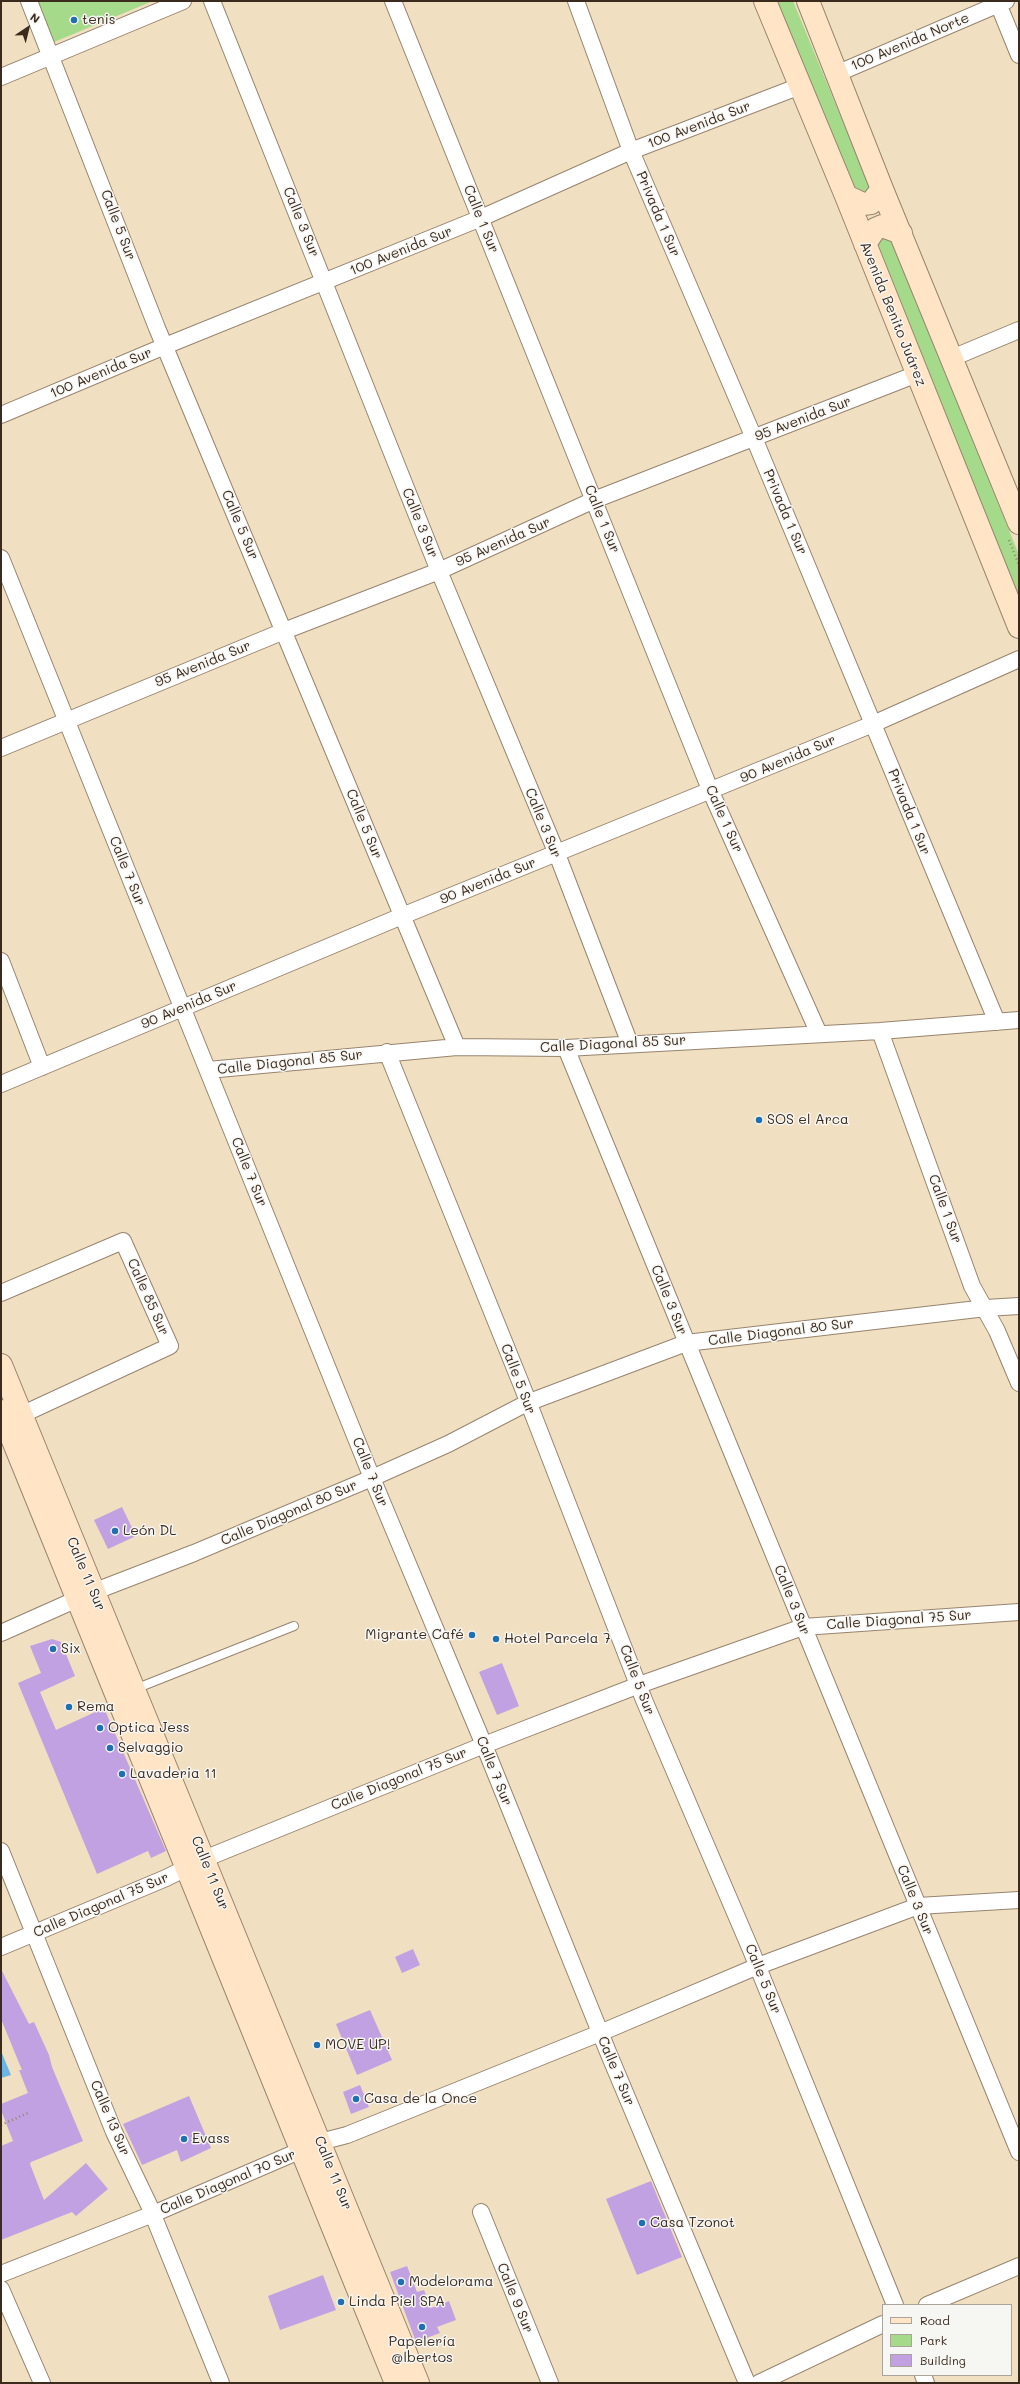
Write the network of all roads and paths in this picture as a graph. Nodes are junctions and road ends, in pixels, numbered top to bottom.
1 (29, 1) edge
2 (183, 1) edge
3 (212, 1) edge
4 (393, 1) edge
5 (576, 1) edge
6 (765, 1) edge
7 (808, 1) edge
8 (1000, 2) edge
9 (52, 54) junction
10 (1019, 55) edge
11 (836, 74) junction
12 (1, 77) edge
13 (800, 86) junction
14 (630, 151) junction
15 (882, 189) junction
16 (846, 196) junction
17 (481, 218) junction
18 (901, 233) junction
19 (865, 244) junction
20 (325, 282) junction
21 (1019, 330) edge
22 (165, 346) junction
23 (952, 358) junction
24 (918, 374) junction
25 (1, 415) edge
26 (754, 438) junction
27 (594, 500) junction
28 (1019, 523) edge
29 (1, 558) edge
30 (438, 571) junction
31 (1019, 627) edge
32 (284, 631) junction
33 (1019, 659) edge
34 (66, 721) junction
35 (874, 724) junction
36 (1, 748) edge
37 (711, 792) junction
38 (556, 854) junction
39 (402, 916) junction
40 (1, 961) edge
41 (182, 1008) junction
42 (1019, 1020) edge
43 (997, 1022) junction
44 (880, 1031) junction
45 (819, 1034) junction
46 (630, 1044) junction
47 (457, 1047) junction
48 (566, 1048) junction
49 (387, 1052) junction
50 (42, 1067) junction
51 (208, 1070) junction
52 (1, 1084) edge
53 (1, 1293) edge
54 (1019, 1306) edge
55 (986, 1308) junction
56 (686, 1343) junction
57 (1, 1364) edge
58 (1019, 1383) edge
59 (527, 1403) junction
60 (11, 1413) edge
61 (372, 1478) junction
62 (86, 1596) junction
63 (1019, 1612) edge
64 (294, 1626) dead end
65 (803, 1627) junction
66 (1, 1634) edge
67 (639, 1685) junction
68 (134, 1689) junction
69 (484, 1745) junction
70 (1, 1851) edge
71 (195, 1864) junction
72 (1019, 1900) edge
73 (918, 1906) junction
74 (34, 1932) junction
75 (1, 1947) edge
76 (758, 1966) junction
77 (600, 2033) junction
78 (28, 2113) dead end
79 (1, 2125) edge
80 (311, 2147) junction
81 (1019, 2152) edge
82 (481, 2212) dead end
83 (153, 2214) junction
84 (1019, 2266) edge
85 (1, 2274) edge
86 (1, 2289) edge
87 (895, 2304) edge
88 (929, 2304) edge
89 (882, 2324) edge
90 (42, 2383) edge
91 (221, 2383) edge
92 (396, 2383) edge
93 (418, 2383) edge
94 (550, 2383) edge
95 (747, 2383) edge
96 (759, 2383) edge

1 - 9 street, Calle 5 Sur
2 - 9 street
3 - 20 street, Calle 3 Sur
4 - 17 street, Calle 1 Sur
5 - 14 street, Privada 1 Sur
6 - 13 main road, Avenida Benito Juárez
7 - 11 main road
8 - 10 street
8 - 11 street, 100 Avenida Norte
9 - 12 street
9 - 22 street, Calle 5 Sur
11 - 15 main road
13 - 14 street, 100 Avenida Sur
13 - 16 main road, Avenida Benito Juárez
14 - 17 street, 100 Avenida Sur
14 - 26 street, Privada 1 Sur
15 - 16 main road
15 - 18 main road
16 - 19 main road, Avenida Benito Juárez
17 - 20 street, 100 Avenida Sur
17 - 27 street, Calle 1 Sur
18 - 19 main road
18 - 23 main road
19 - 24 main road, Avenida Benito Juárez
20 - 22 street, 100 Avenida Sur
20 - 30 street, Calle 3 Sur
21 - 23 street
22 - 25 street, 100 Avenida Sur
22 - 32 street, Calle 5 Sur
23 - 28 main road
24 - 26 street, 95 Avenida Sur
24 - 31 main road, Avenida Benito Juárez
26 - 27 street, 95 Avenida Sur
26 - 35 street, Privada 1 Sur
27 - 30 street, 95 Avenida Sur
27 - 37 street, Calle 1 Sur
29 - 34 street, Calle 7 Sur
30 - 32 street, 95 Avenida Sur
30 - 38 street, Calle 3 Sur
32 - 34 street, 95 Avenida Sur
32 - 39 street, Calle 5 Sur
33 - 35 street, 90 Avenida Sur
34 - 36 street, 95 Avenida Sur
34 - 41 street, Calle 7 Sur
35 - 37 street, 90 Avenida Sur
35 - 43 street, Privada 1 Sur
37 - 38 street, 90 Avenida Sur
37 - 45 street, Calle 1 Sur
38 - 39 street, 90 Avenida Sur
38 - 46 street, Calle 3 Sur
39 - 41 street, 90 Avenida Sur
39 - 47 street, Calle 5 Sur
40 - 50 street
41 - 50 street, 90 Avenida Sur
41 - 51 street, Calle 7 Sur
42 - 43 street, Calle Diagonal 85 Sur
43 - 44 street, Calle Diagonal 85 Sur
44 - 45 street, Calle Diagonal 85 Sur
44 - 55 street, Calle 1 Sur
45 - 46 street, Calle Diagonal 85 Sur
46 - 48 street, Calle Diagonal 85 Sur
47 - 48 street, Calle Diagonal 85 Sur
47 - 49 street, Calle Diagonal 85 Sur
48 - 56 street, Calle 3 Sur
49 - 51 street, Calle Diagonal 85 Sur
49 - 59 street, Calle 5 Sur
50 - 52 street, 90 Avenida Sur
51 - 61 street, Calle 7 Sur
53 - 60 street, Calle 85 Sur
54 - 55 street, Calle Diagonal 80 Sur
55 - 56 street, Calle Diagonal 80 Sur
55 - 58 street, Calle 1 Sur
56 - 59 street, Calle Diagonal 80 Sur
56 - 65 street, Calle 3 Sur
57 - 60 main road, Calle 11 Sur
59 - 61 street, Calle Diagonal 80 Sur
59 - 67 street, Calle 5 Sur
60 - 62 main road, Calle 11 Sur
61 - 62 street, Calle Diagonal 80 Sur
61 - 69 street, Calle 7 Sur
62 - 66 street, Calle Diagonal 80 Sur
62 - 68 main road, Calle 11 Sur
62 - 71 main road, Calle 11 Sur
63 - 65 street, Calle Diagonal 75 Sur
64 - 68 lane
65 - 67 street, Calle Diagonal 75 Sur
65 - 73 street, Calle 3 Sur
67 - 69 street, Calle Diagonal 75 Sur
67 - 76 street, Calle 5 Sur
68 - 71 main road, Calle 11 Sur
69 - 71 street, Calle Diagonal 75 Sur
69 - 77 street, Calle 7 Sur
70 - 74 street, Calle 13 Sur
71 - 74 street, Calle Diagonal 75 Sur
71 - 80 main road, Calle 11 Sur
72 - 73 street, Calle Diagonal 70 Sur
73 - 76 street, Calle Diagonal 70 Sur
73 - 81 street, Calle 3 Sur
74 - 75 street, Calle Diagonal 75 Sur
74 - 83 street, Calle 13 Sur
76 - 77 street, Calle Diagonal 70 Sur
76 - 87 street, Calle 5 Sur
77 - 80 street, Calle Diagonal 70 Sur
77 - 95 street, Calle 7 Sur
78 - 79 path
80 - 83 street, Calle Diagonal 70 Sur
80 - 92 main road, Calle 11 Sur
80 - 93 main road, Calle 11 Sur
82 - 94 street, Calle 9 Sur
83 - 85 street, Calle Diagonal 70 Sur
83 - 91 street, Calle 13 Sur
84 - 88 street
86 - 90 street
89 - 96 street

